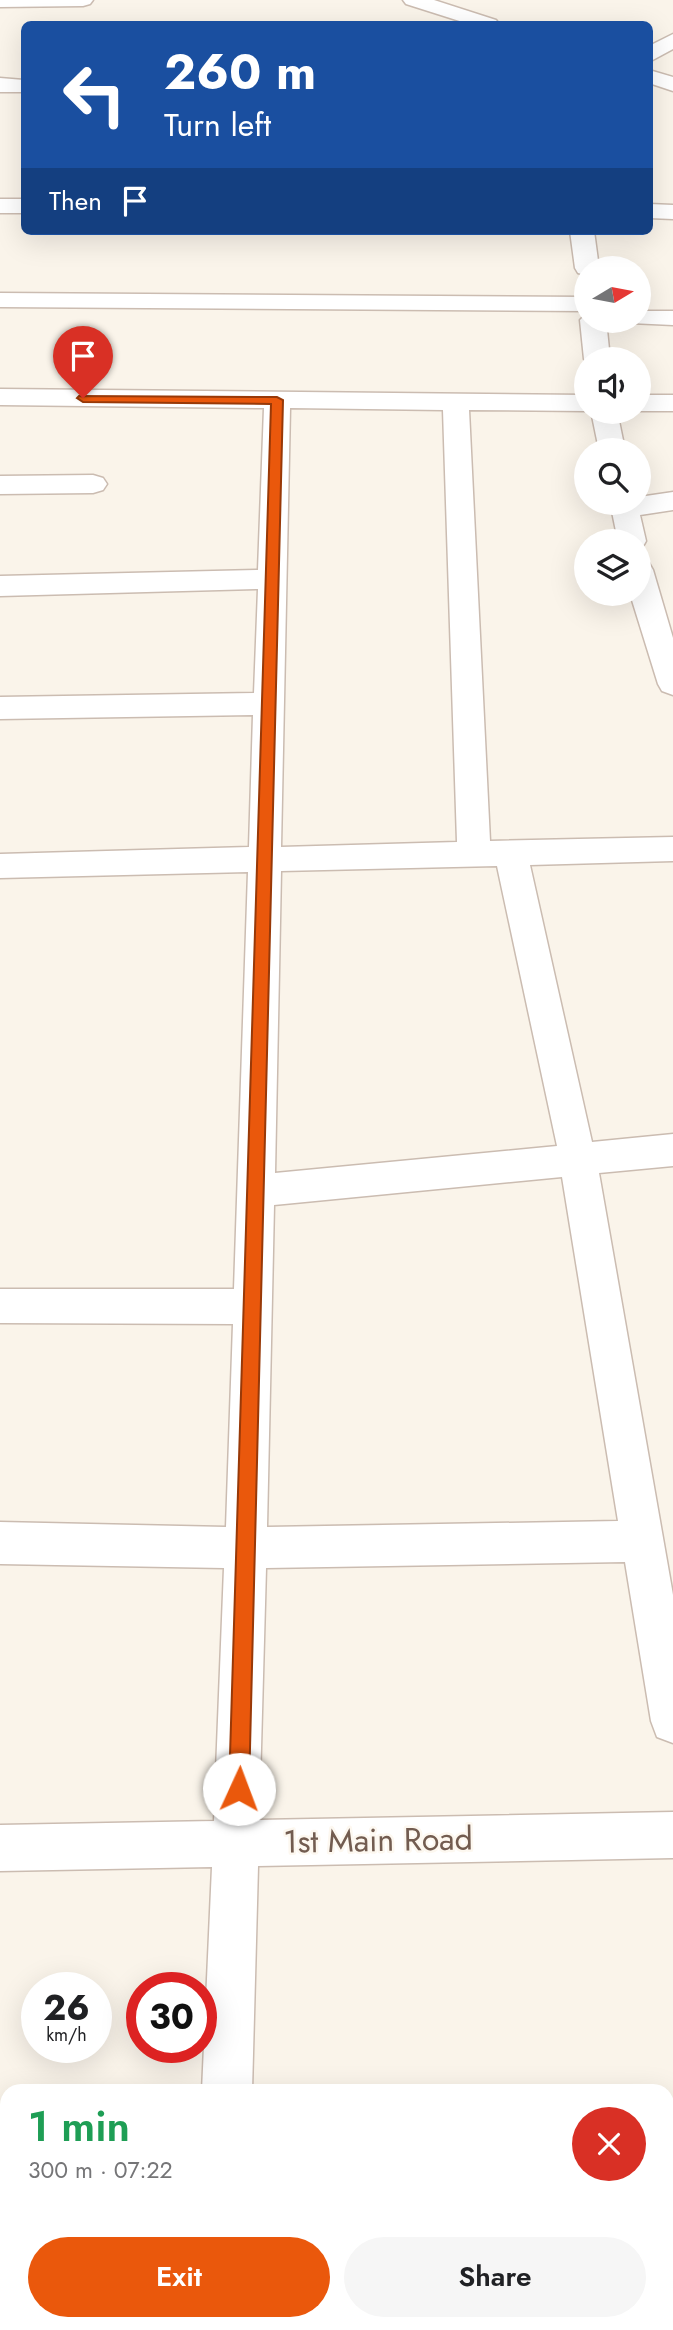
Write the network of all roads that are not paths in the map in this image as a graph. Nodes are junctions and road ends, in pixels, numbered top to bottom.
1 (83, 0) edge
2 (413, 0) edge
3 (0, 1) edge
4 (480, 21) edge
5 (673, 40) edge
6 (653, 54) edge
7 (653, 77) edge
8 (673, 84) edge
9 (0, 85) edge
10 (21, 86) edge
11 (0, 206) edge
12 (21, 206) edge
13 (653, 211) edge
14 (673, 212) edge
15 (583, 235) edge
16 (585, 256) edge
17 (0, 300) edge
18 (574, 304) edge
19 (651, 318) edge
20 (673, 318) edge
21 (0, 397) edge
22 (277, 400) junction
23 (456, 402) junction
24 (574, 403) edge
25 (651, 403) edge
26 (673, 403) edge
27 (93, 484) dead end
28 (0, 485) edge
29 (673, 501) edge
30 (651, 503) edge
31 (272, 579) junction
32 (0, 586) edge
33 (648, 606) edge
34 (673, 684) edge
35 (269, 704) junction
36 (0, 708) edge
37 (673, 849) edge
38 (493, 854) junction
39 (264, 861) junction
40 (0, 866) edge
41 (673, 1150) edge
42 (578, 1160) junction
43 (256, 1191) junction
44 (0, 1306) edge
45 (253, 1307) junction
46 (642, 1541) junction
47 (0, 1543) edge
48 (246, 1548) junction
49 (673, 1721) edge
50 (673, 1835) edge
51 (237, 1843) junction
52 (0, 1848) edge
53 (227, 2084) edge

1 - 3 street
2 - 4 street
5 - 6 street
7 - 8 street
9 - 10 street
11 - 12 street
13 - 14 street
15 - 16 street
17 - 18 street
19 - 20 street
21 - 22 street
22 - 23 street
22 - 31 street
23 - 24 street
23 - 38 street
25 - 26 street
27 - 28 street
29 - 30 street
31 - 32 street
31 - 35 street
33 - 34 street
35 - 36 street
35 - 39 street
37 - 38 street
38 - 39 street
38 - 42 street
39 - 40 street
39 - 43 street
41 - 42 street
42 - 43 street
42 - 46 street
43 - 45 street
44 - 45 street
45 - 48 street
46 - 48 street
46 - 49 street
47 - 48 street
48 - 51 street
50 - 51 street, 1st Main Road
51 - 52 street, 1st Main Road
51 - 53 street

